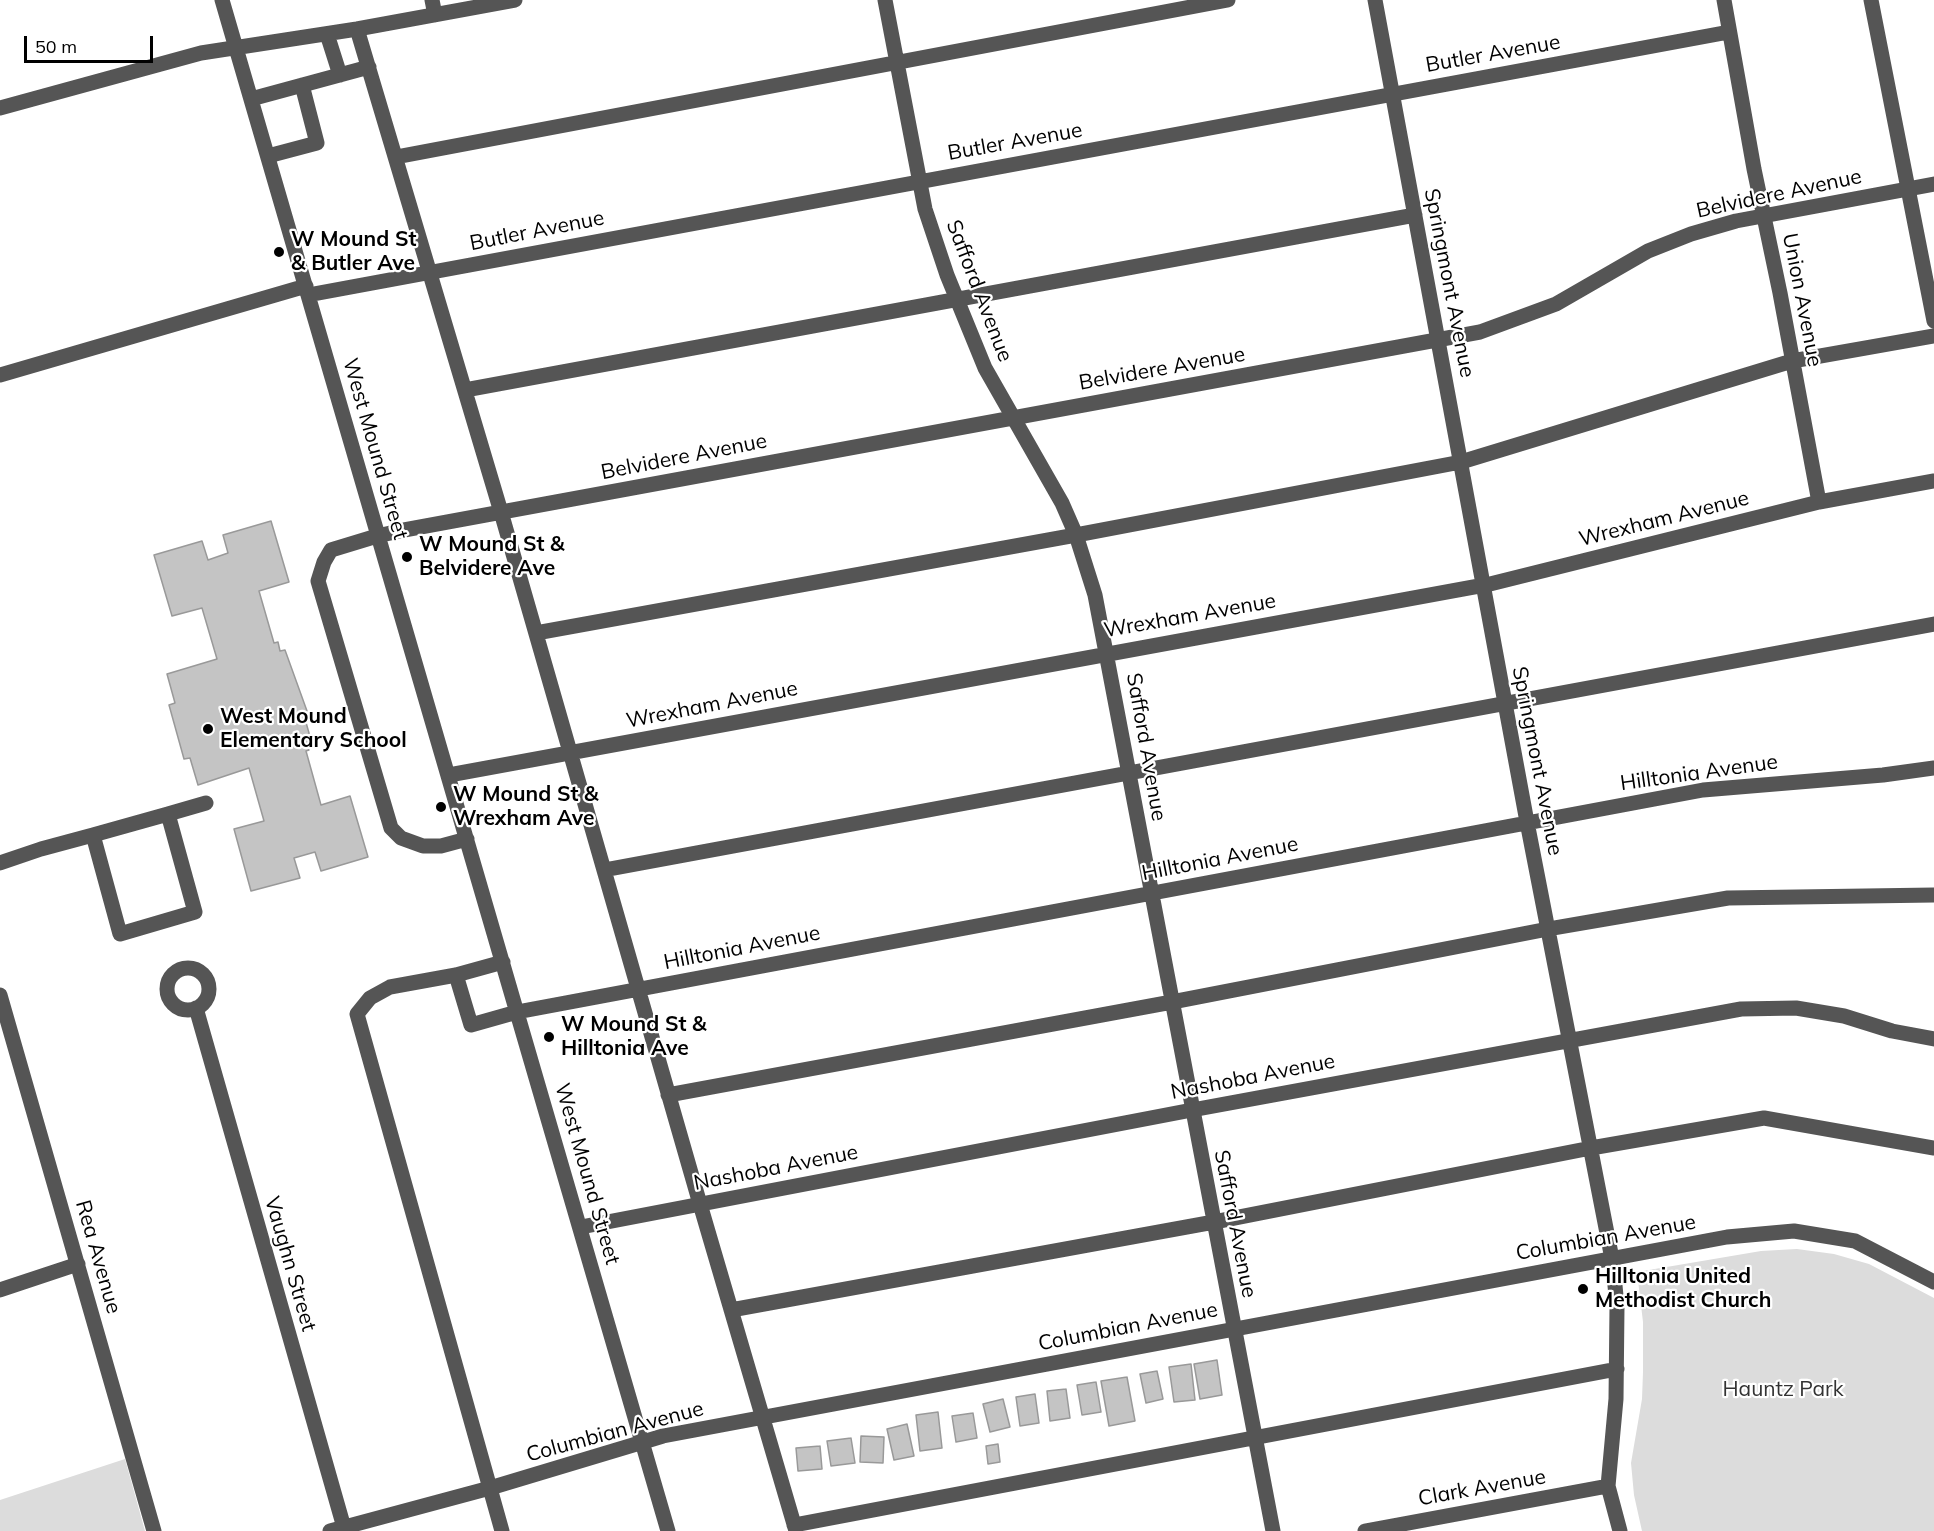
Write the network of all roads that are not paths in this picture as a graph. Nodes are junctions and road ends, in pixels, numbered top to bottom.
1 (222, 0) edge
2 (516, 0) edge
3 (885, 0) edge
4 (1228, 0) edge
5 (1375, 0) edge
6 (1724, 0) edge
7 (1871, 0) edge
8 (433, 7) edge
9 (357, 29) junction
10 (1729, 32) junction
11 (327, 34) junction
12 (236, 49) junction
13 (897, 62) junction
14 (369, 67) junction
15 (340, 75) junction
16 (302, 85) junction
17 (1393, 94) junction
18 (251, 99) junction
19 (0, 108) edge
20 (267, 156) junction
21 (396, 157) junction
22 (920, 181) junction
23 (1934, 184) edge
24 (1908, 189) junction
25 (1415, 215) junction
26 (1763, 216) junction
27 (430, 272) junction
28 (307, 290) junction
29 (957, 299) junction
30 (1934, 321) edge
31 (1934, 336) edge
32 (1439, 340) junction
33 (1792, 361) junction
34 (0, 375) edge
35 (465, 390) junction
36 (1013, 417) junction
37 (1461, 462) junction
38 (1934, 481) edge
39 (1819, 502) junction
40 (501, 512) junction
41 (1076, 535) junction
42 (377, 536) junction
43 (1483, 585) junction
44 (1934, 624) edge
45 (536, 633) junction
46 (1107, 653) junction
47 (1505, 702) junction
48 (570, 753) junction
49 (1934, 768) edge
50 (1130, 774) junction
51 (449, 775) junction
52 (206, 803) dead end
53 (168, 814) junction
54 (1527, 822) junction
55 (93, 835) junction
56 (467, 839) junction
57 (0, 863) edge
58 (604, 870) junction
59 (1152, 893) junction
60 (1934, 895) edge
61 (1548, 929) junction
62 (502, 962) junction
63 (456, 975) junction
64 (638, 989) junction
65 (0, 995) edge
66 (1172, 1002) junction
67 (196, 1008) dead end
68 (517, 1012) junction
69 (1934, 1039) edge
70 (1570, 1040) junction
71 (668, 1095) junction
72 (1192, 1110) junction
73 (1590, 1148) junction
74 (1934, 1148) edge
75 (700, 1204) junction
76 (1214, 1222) junction
77 (580, 1227) junction
78 (1612, 1257) junction
79 (78, 1264) junction
80 (1934, 1282) edge
81 (0, 1290) edge
82 (730, 1310) junction
83 (1234, 1329) junction
84 (1617, 1369) junction
85 (762, 1418) junction
86 (1255, 1437) junction
87 (643, 1442) junction
88 (1608, 1486) junction
89 (490, 1488) junction
90 (795, 1528) edge
91 (340, 1530) edge
92 (154, 1531) edge
93 (502, 1531) edge
94 (668, 1531) edge
95 (1273, 1531) edge
96 (1365, 1531) edge
97 (1620, 1531) edge

1 - 12 street, West Mound Street
2 - 8 street
3 - 13 street, Safford Avenue
4 - 13 street
5 - 17 street, Springmont Avenue
6 - 10 street, Union Avenue
7 - 24 street
8 - 9 street
9 - 11 street
9 - 14 street
10 - 17 street, Butler Avenue
10 - 26 street, Union Avenue
11 - 12 street
11 - 15 street
12 - 18 street, West Mound Street
12 - 19 street
13 - 21 street
13 - 22 street, Safford Avenue
14 - 15 street
14 - 21 street
15 - 16 street
16 - 18 street
16 - 20 street
17 - 22 street, Butler Avenue
17 - 25 street, Springmont Avenue
18 - 20 street, West Mound Street
20 - 28 street, West Mound Street
21 - 27 street
22 - 27 street, Butler Avenue
22 - 29 street, Safford Avenue
23 - 24 street, Belvidere Avenue
24 - 26 street, Belvidere Avenue
24 - 30 street
25 - 29 street
25 - 32 street, Springmont Avenue
26 - 32 street, Belvidere Avenue
26 - 33 street, Union Avenue
27 - 28 street, Butler Avenue
27 - 35 street
28 - 34 street, Butler Avenue
28 - 42 street, West Mound Street
29 - 35 street
29 - 36 street, Safford Avenue
31 - 33 street
32 - 36 street, Belvidere Avenue
32 - 37 street, Springmont Avenue
33 - 37 street
33 - 39 street, Union Avenue
35 - 40 street
36 - 40 street, Belvidere Avenue
36 - 41 street, Safford Avenue
37 - 41 street
37 - 43 street, Springmont Avenue
38 - 39 street, Wrexham Avenue
39 - 43 street, Wrexham Avenue
40 - 42 street, Belvidere Avenue
40 - 45 street
41 - 45 street
41 - 46 street, Safford Avenue
42 - 51 street, West Mound Street
42 - 56 street, Belvidere Avenue
43 - 46 street, Wrexham Avenue
43 - 47 street, Springmont Avenue
44 - 47 street
45 - 48 street
46 - 48 street, Wrexham Avenue
46 - 50 street, Safford Avenue
47 - 50 street
47 - 54 street, Springmont Avenue
48 - 51 street, Wrexham Avenue
48 - 58 street
49 - 54 street, Hilltonia Avenue
50 - 58 street
50 - 59 street, Safford Avenue
51 - 56 street, West Mound Street
52 - 53 street
53 - 55 street
53 - 55 street
54 - 59 street, Hilltonia Avenue
54 - 61 street, Springmont Avenue
55 - 57 street
56 - 62 street, West Mound Street
58 - 64 street
59 - 64 street, Hilltonia Avenue
59 - 66 street, Safford Avenue
60 - 61 street
61 - 66 street
61 - 70 street, Springmont Avenue
62 - 63 street
62 - 68 street, West Mound Street
63 - 68 street, Hilltonia Avenue
63 - 89 street
64 - 68 street, Hilltonia Avenue
64 - 71 street
65 - 79 street, Rea Avenue
66 - 71 street
66 - 72 street, Safford Avenue
67 - 91 street, Vaughn Street
68 - 77 street, West Mound Street
69 - 70 street, Nashoba Avenue
70 - 72 street, Nashoba Avenue
70 - 73 street, Springmont Avenue
71 - 75 street
72 - 75 street, Nashoba Avenue
72 - 76 street, Safford Avenue
73 - 74 street
73 - 76 street
73 - 78 street, Springmont Avenue
75 - 77 street, Nashoba Avenue
75 - 82 street
76 - 82 street
76 - 83 street, Safford Avenue
77 - 87 street, West Mound Street
78 - 80 street, Columbian Avenue
78 - 83 street, Columbian Avenue
78 - 84 street, Springmont Avenue
79 - 81 street
79 - 92 street, Rea Avenue
82 - 85 street
83 - 85 street, Columbian Avenue
83 - 86 street, Safford Avenue
84 - 86 street
84 - 88 street, Springmont Avenue
85 - 87 street, Columbian Avenue
85 - 90 street
86 - 90 street
86 - 95 street, Safford Avenue
87 - 89 street, Columbian Avenue
87 - 94 street, West Mound Street
88 - 96 street, Clark Avenue
88 - 97 street, Springmont Avenue
89 - 91 street, Columbian Avenue
89 - 93 street

